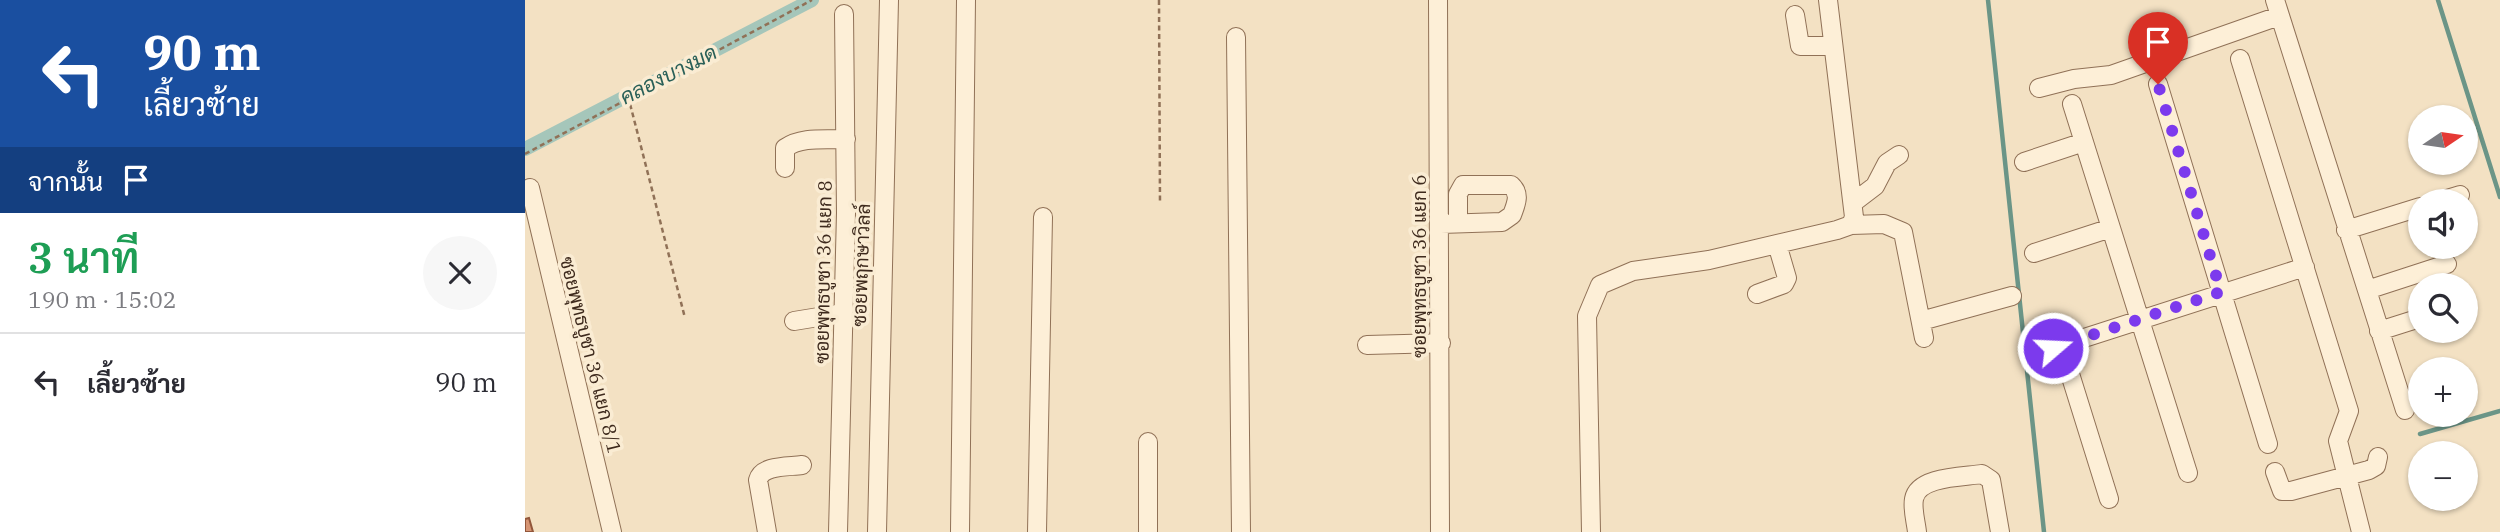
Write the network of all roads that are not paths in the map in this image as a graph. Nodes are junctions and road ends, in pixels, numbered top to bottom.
1 (889, 0) edge
2 (966, 0) edge
3 (1437, 0) edge
4 (1828, 0) edge
5 (2277, 8) edge
6 (844, 14) dead end
7 (1795, 15) dead end
8 (1237, 37) dead end
9 (1833, 46) junction
10 (2240, 59) dead end
11 (2158, 84) dead end
12 (2039, 88) dead end
13 (2072, 104) dead end
14 (846, 139) junction
15 (2084, 142) junction
16 (1899, 155) dead end
17 (2024, 162) dead end
18 (785, 168) dead end
19 (530, 188) dead end
20 (1854, 202) junction
21 (2408, 211) edge
22 (1042, 217) dead end
23 (1851, 225) junction
24 (2111, 228) junction
25 (2346, 230) junction
26 (1777, 244) junction
27 (2034, 253) dead end
28 (2447, 264) dead end
29 (2305, 267) junction
30 (2367, 290) junction
31 (2221, 292) junction
32 (1757, 294) dead end
33 (2012, 296) dead end
34 (843, 313) junction
35 (2140, 319) junction
36 (794, 321) dead end
37 (2408, 322) edge
38 (2379, 331) junction
39 (1441, 343) junction
40 (1367, 345) dead end
41 (2405, 410) dead end
42 (1148, 442) dead end
43 (2268, 444) dead end
44 (2378, 457) dead end
45 (802, 465) dead end
46 (2275, 472) dead end
47 (2188, 474) dead end
48 (2345, 476) junction
49 (2109, 499) dead end
50 (612, 532) edge
51 (767, 532) edge
52 (838, 532) edge
53 (877, 532) edge
54 (960, 532) edge
55 (1037, 532) edge
56 (1148, 532) edge
57 (1241, 532) edge
58 (1440, 532) edge
59 (1591, 532) edge
60 (1917, 532) edge
61 (2000, 532) edge
62 (2361, 532) edge

1 - 53 street, ซอยพฤกษาวิลล์
2 - 54 street
3 - 39 street, ซอยพุทธบูชา 36 แยก 6
4 - 9 street
5 - 12 street
5 - 25 street
6 - 14 street, ซอยพุทธบูชา 36 แยก 8
7 - 9 street
8 - 57 street
9 - 20 street
10 - 29 street
11 - 31 street
13 - 15 street
14 - 18 street
14 - 34 street, ซอยพุทธบูชา 36 แยก 8
15 - 17 street
15 - 24 street
16 - 20 street
19 - 50 street, ซอยพุทธบูชา 36 แยก 8/1
20 - 23 street
21 - 25 street
22 - 55 street
23 - 26 street
23 - 33 street
24 - 27 street
24 - 35 street
25 - 30 street
26 - 32 street
26 - 59 street
28 - 30 street
29 - 31 street
29 - 48 street
30 - 38 street
31 - 35 street
31 - 43 street
34 - 36 street
34 - 52 street, ซอยพุทธบูชา 36 แยก 8
35 - 47 street
35 - 49 street
37 - 38 street
38 - 41 street
39 - 40 street
39 - 58 street, ซอยพุทธบูชา 36 แยก 6
42 - 56 street
44 - 48 street
45 - 51 street
46 - 48 street
48 - 62 street
60 - 61 street

